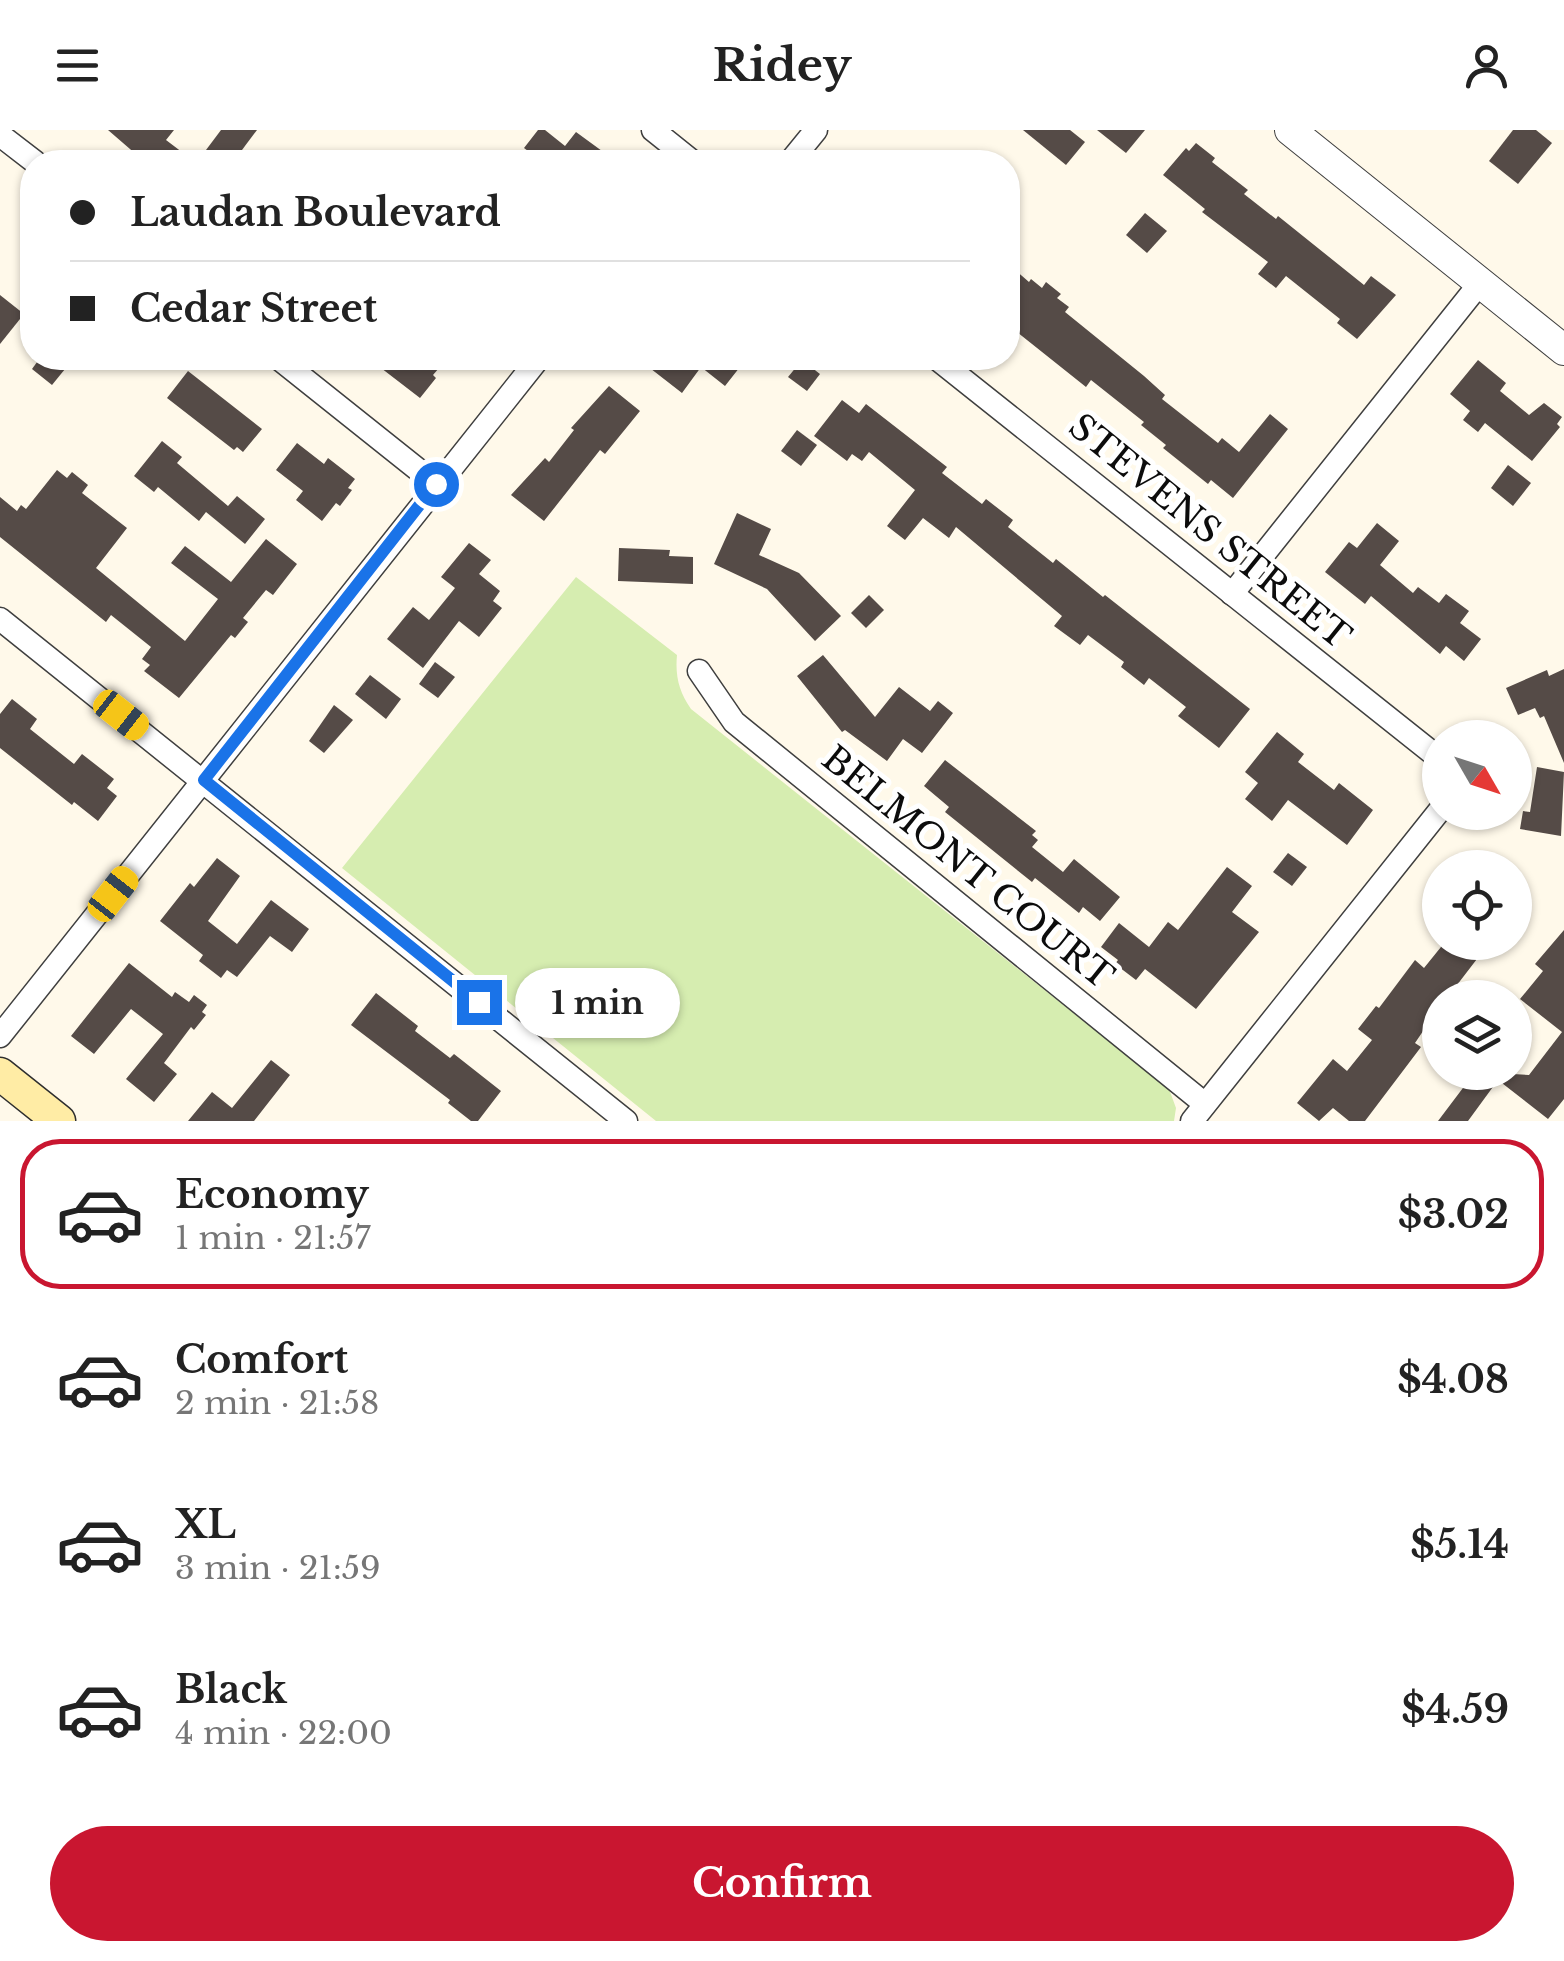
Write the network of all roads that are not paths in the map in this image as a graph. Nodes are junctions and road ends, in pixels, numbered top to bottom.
1 (652, 130) edge
2 (816, 130) edge
3 (1290, 130) edge
4 (0, 134) edge
5 (20, 150) edge
6 (677, 150) edge
7 (800, 150) edge
8 (1480, 283) junction
9 (1564, 350) edge
10 (293, 370) edge
11 (529, 370) edge
12 (951, 370) edge
13 (436, 484) junction
14 (1232, 594) junction
15 (0, 619) edge
16 (699, 672) dead end
17 (1422, 745) edge
18 (204, 780) junction
19 (1424, 830) edge
20 (0, 1036) edge
21 (0, 1074) edge
22 (1199, 1113) edge
23 (59, 1121) edge
24 (626, 1121) edge

1 - 6 street
2 - 7 street
3 - 8 street
4 - 5 street
8 - 9 street
8 - 14 street
10 - 13 street
11 - 13 street
12 - 14 street, STEVENS STREET
13 - 18 street
14 - 17 street, STEVENS STREET
15 - 18 street
16 - 22 street, BELMONT COURT
18 - 20 street
18 - 24 street
19 - 22 street
21 - 23 main road

